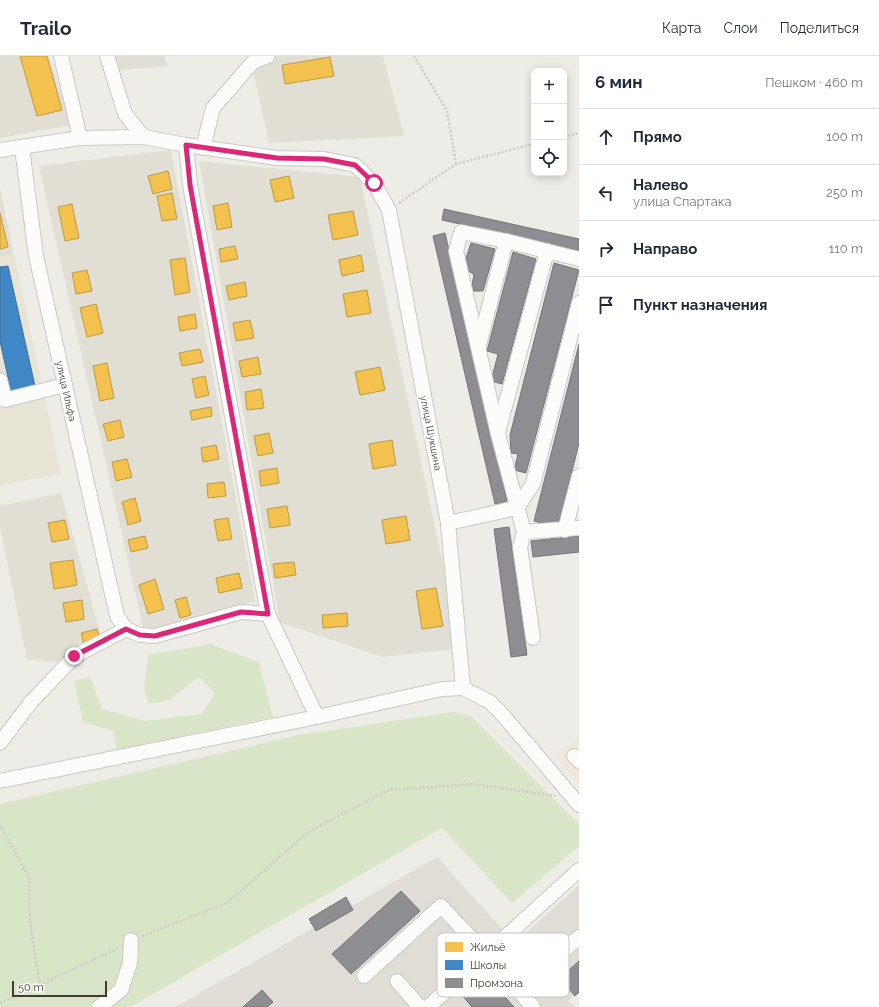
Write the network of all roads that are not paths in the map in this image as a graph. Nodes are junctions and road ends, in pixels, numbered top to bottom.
1 (61, 56) edge
2 (107, 56) edge
3 (268, 56) edge
4 (144, 137) junction
5 (80, 138) junction
6 (186, 145) junction
7 (22, 148) junction
8 (203, 148) junction
9 (0, 150) edge
10 (506, 241) junction
11 (547, 251) junction
12 (579, 259) edge
13 (579, 303) edge
14 (478, 347) junction
15 (0, 380) edge
16 (65, 385) junction
17 (498, 434) junction
18 (579, 476) edge
19 (518, 508) junction
20 (448, 523) junction
21 (572, 529) edge
22 (524, 532) junction
23 (268, 614) junction
24 (126, 629) junction
25 (533, 638) dead end
26 (463, 688) junction
27 (317, 717) junction
28 (0, 743) edge
29 (0, 781) edge
30 (576, 802) edge
31 (579, 870) edge
32 (466, 933) edge
33 (509, 933) edge
34 (579, 937) edge
35 (131, 940) road end
36 (569, 946) edge
37 (364, 976) dead end
38 (397, 981) dead end
39 (439, 997) edge
40 (524, 997) edge
41 (99, 1007) edge
42 (420, 1007) edge
43 (428, 1007) edge
44 (533, 1007) edge

1 - 5 street
2 - 4 street
3 - 8 street
4 - 5 street, улица Шукшина
4 - 6 street, улица Шукшина
5 - 7 street, улица Шукшина
6 - 8 street, улица Шукшина
6 - 23 street
7 - 9 street, улица Шукшина
7 - 16 street, улица Ильфа
8 - 20 street, улица Шукшина
10 - 11 street
10 - 14 street
10 - 14 street
11 - 12 street
11 - 17 street
13 - 19 street
14 - 17 street
15 - 16 street
16 - 24 street, улица Ильфа
17 - 19 street
18 - 21 street
19 - 20 street
19 - 22 street
20 - 26 street, улица Шукшина
21 - 22 street
22 - 25 street
23 - 24 street
23 - 27 street
24 - 28 street
26 - 27 street
26 - 30 street
27 - 29 street
31 - 33 street
32 - 37 street
34 - 36 street
35 - 41 street
38 - 42 street
39 - 43 street
40 - 44 street

